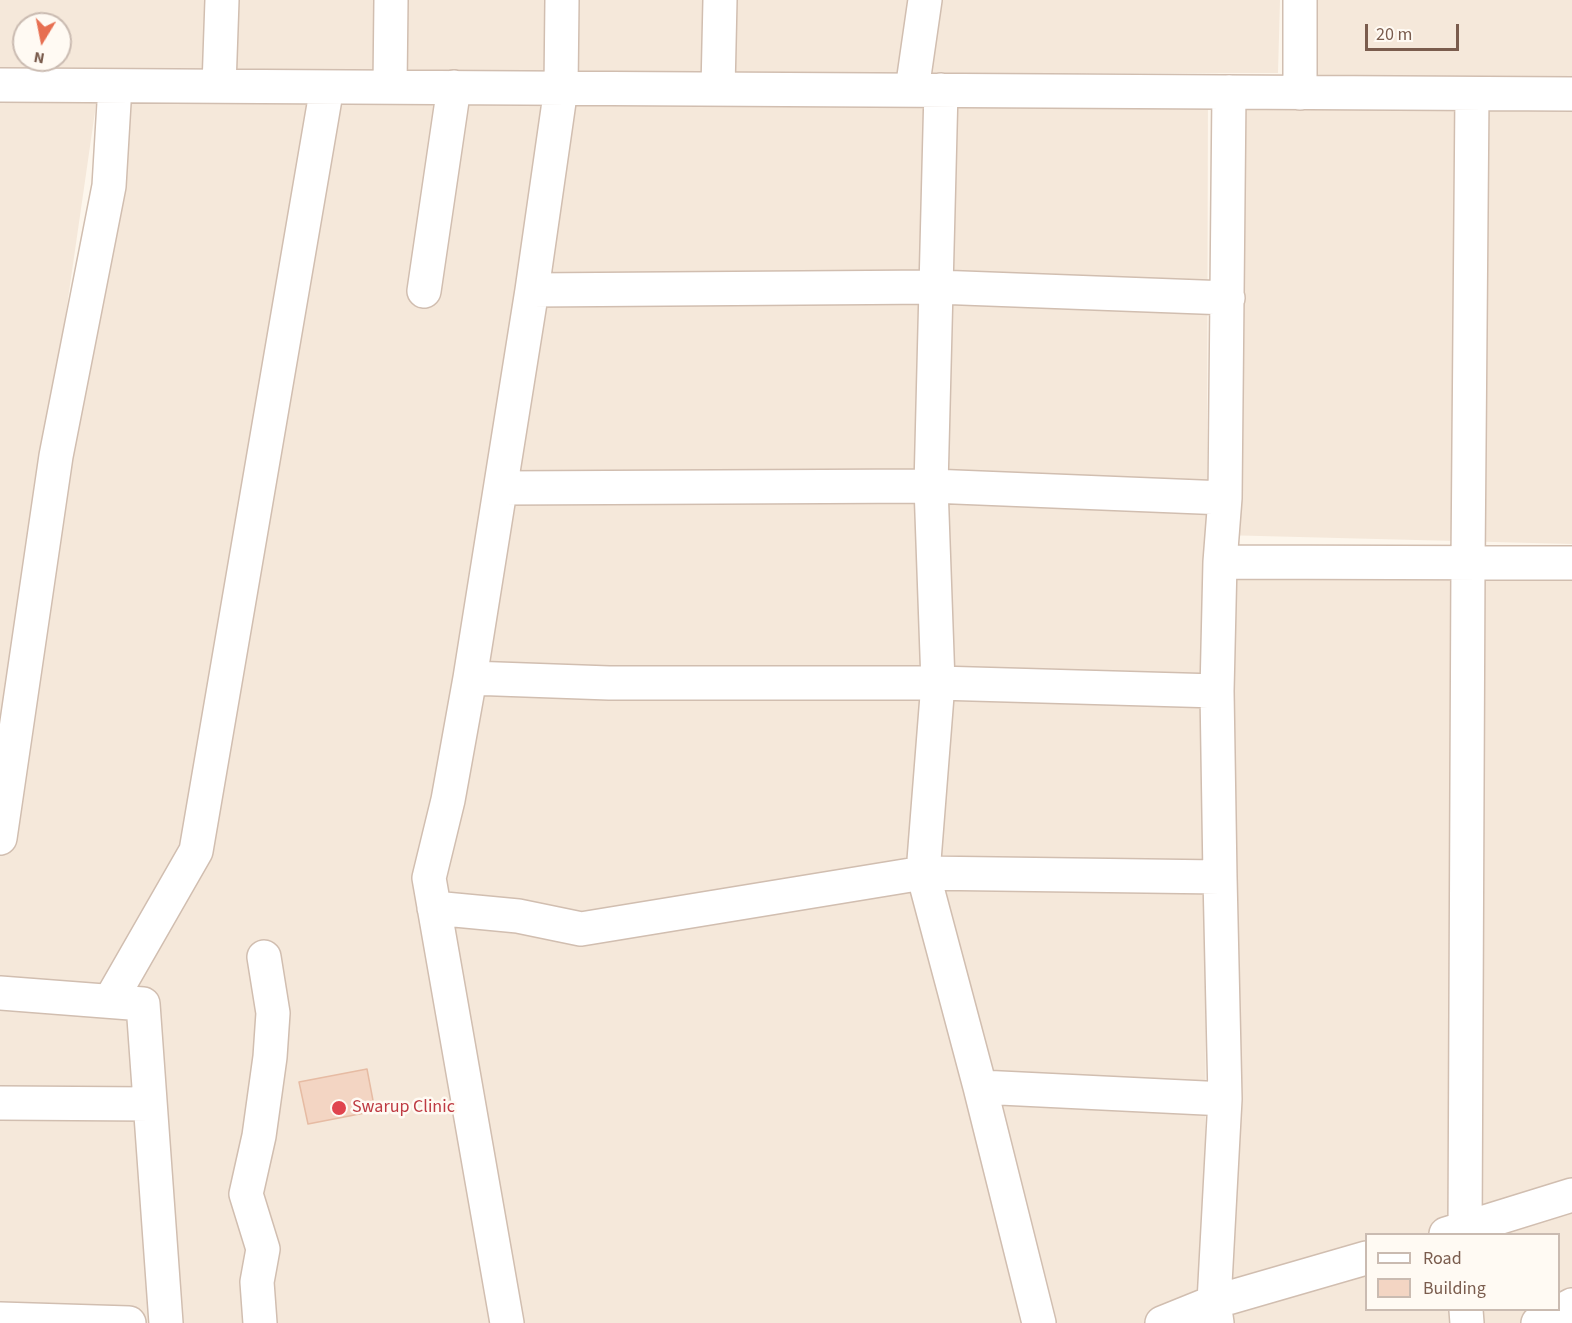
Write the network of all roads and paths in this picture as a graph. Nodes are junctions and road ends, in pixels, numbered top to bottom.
1 (222, 0) edge
2 (391, 0) edge
3 (562, 0) edge
4 (720, 0) edge
5 (925, 0) edge
6 (1300, 0) edge
7 (0, 85) edge
8 (116, 86) junction
9 (219, 86) junction
10 (327, 87) junction
11 (390, 87) junction
12 (454, 87) junction
13 (561, 88) junction
14 (718, 89) junction
15 (927, 90) junction
16 (1229, 92) junction
17 (1300, 93) junction
18 (1472, 93) junction
19 (1572, 94) edge
20 (936, 288) junction
21 (532, 290) junction
22 (424, 291) dead end
23 (1228, 298) junction
24 (931, 486) junction
25 (501, 488) junction
26 (1226, 498) junction
27 (1220, 562) junction
28 (1468, 562) junction
29 (1572, 563) edge
30 (470, 678) junction
31 (938, 683) junction
32 (1218, 691) junction
33 (0, 838) edge
34 (923, 873) junction
35 (1220, 877) junction
36 (434, 908) junction
37 (264, 957) dead end
38 (0, 993) edge
39 (110, 1001) junction
40 (980, 1087) junction
41 (1225, 1099) junction
42 (0, 1103) edge
43 (150, 1104) junction
44 (1572, 1195) edge
45 (1458, 1233) edge
46 (1365, 1258) edge
47 (1572, 1305) edge
48 (1216, 1312) edge
49 (0, 1319) edge
50 (129, 1323) edge
51 (166, 1323) edge
52 (260, 1323) edge
53 (507, 1323) edge
54 (1039, 1323) edge
55 (1162, 1323) edge
56 (1538, 1323) edge

1 - 9 street
2 - 11 street
3 - 13 street
4 - 14 street
5 - 15 street
6 - 17 street
7 - 8 street
8 - 9 street
8 - 33 street
9 - 10 street
10 - 11 street
10 - 39 street
11 - 12 street
12 - 13 street
12 - 22 street
13 - 14 street
13 - 21 street
14 - 15 street
15 - 16 street
15 - 20 street
16 - 17 street
16 - 23 street
17 - 18 street
18 - 19 street
18 - 28 street
20 - 21 street
20 - 23 street
20 - 24 street
21 - 25 street
23 - 26 street
24 - 25 street
24 - 26 street
24 - 31 street
25 - 30 street
26 - 27 street
27 - 28 street
27 - 32 street
28 - 29 street
28 - 45 street
30 - 31 street
30 - 36 street
31 - 32 street
31 - 34 street
32 - 35 street
34 - 35 street
34 - 36 street
34 - 40 street
35 - 41 street
36 - 53 street
37 - 52 street
38 - 39 street
39 - 43 street
40 - 41 street
40 - 54 street
41 - 48 street
42 - 43 street
43 - 51 street
44 - 45 street
46 - 48 street
47 - 56 street
48 - 55 street
49 - 50 street

